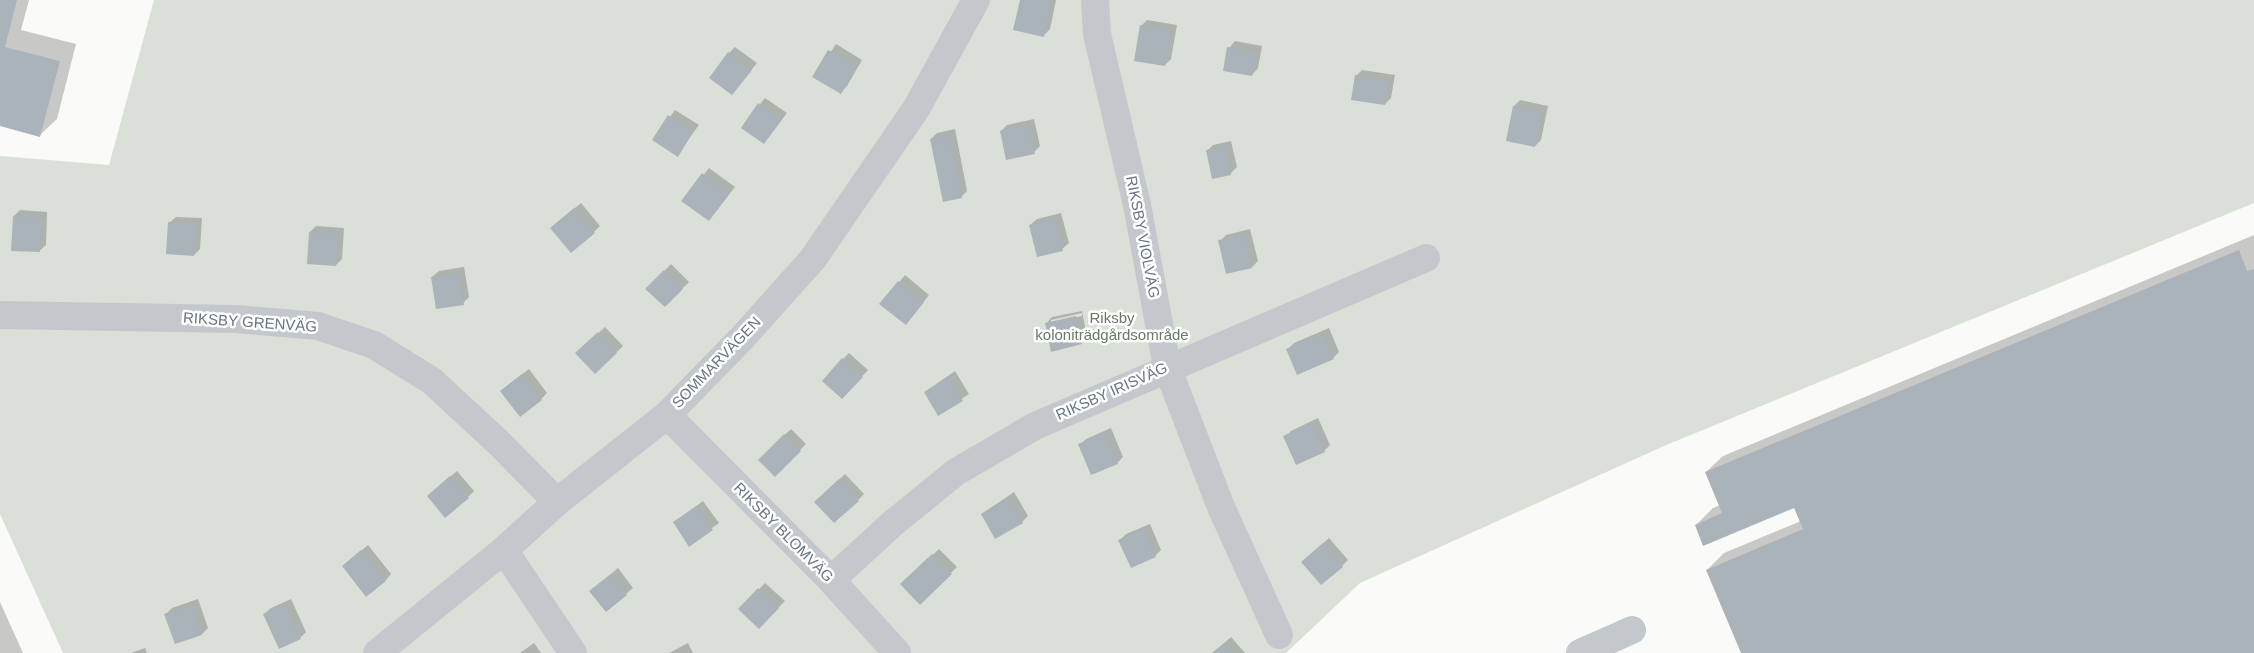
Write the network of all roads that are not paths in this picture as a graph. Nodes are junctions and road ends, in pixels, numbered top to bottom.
1 (976, 0) edge
2 (1095, 0) edge
3 (1426, 258) dead end
4 (0, 316) edge
5 (1168, 367) junction
6 (667, 416) junction
7 (558, 502) junction
8 (504, 550) junction
9 (831, 580) junction
10 (1632, 630) dead end
11 (1279, 635) dead end
12 (377, 653) edge
13 (574, 653) edge
14 (897, 653) edge
15 (1580, 653) edge

1 - 6 street, SOMMARVÄGEN
2 - 5 street, RIKSBY VIOLVÄG
3 - 5 street, RIKSBY IRISVÄG
4 - 7 street, RIKSBY GRENVÄG
5 - 9 street, RIKSBY IRISVÄG
5 - 11 street, RIKSBY VIOLVÄG
6 - 7 street, SOMMARVÄGEN
6 - 9 street, RIKSBY BLOMVÄG
7 - 8 street, SOMMARVÄGEN
8 - 12 street, SOMMARVÄGEN
8 - 13 street
9 - 14 street, RIKSBY BLOMVÄG
10 - 15 street

